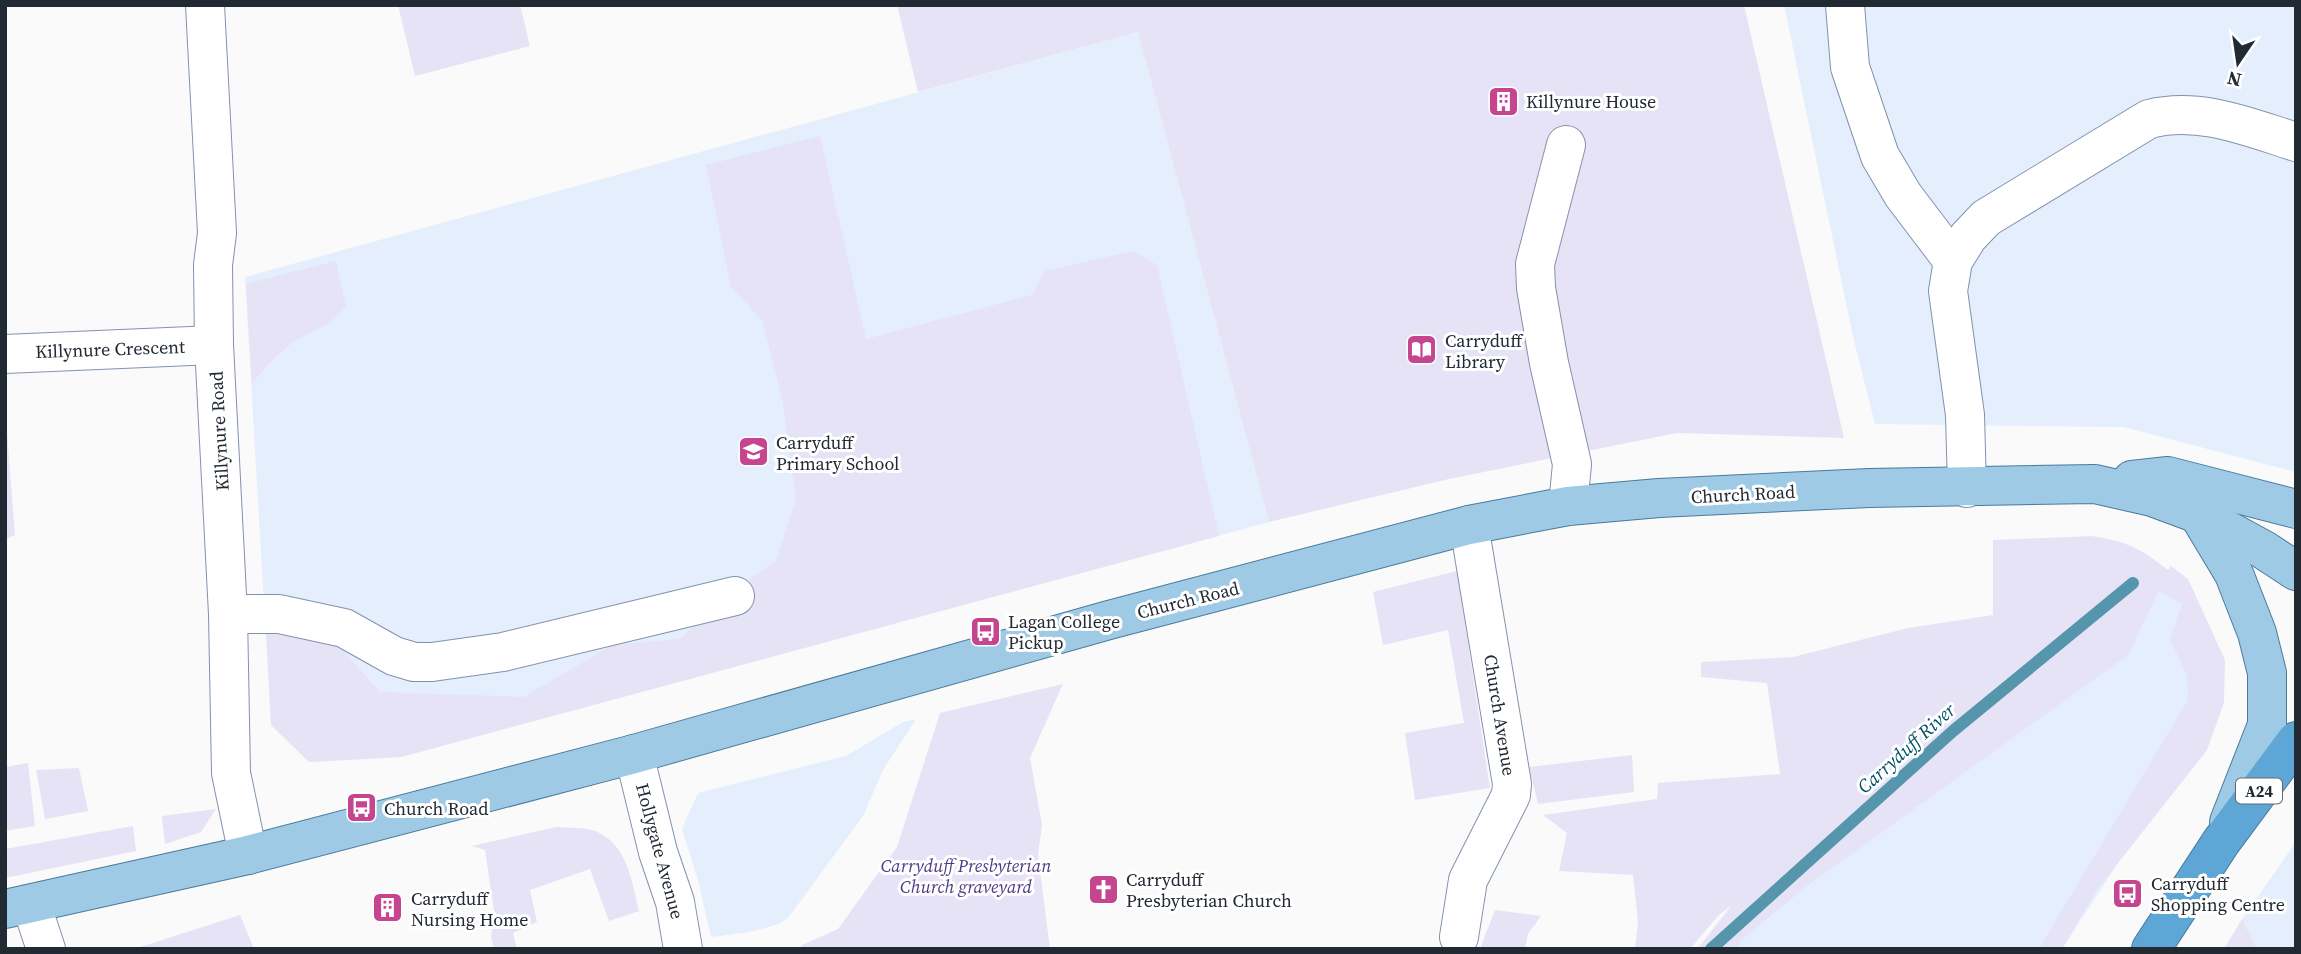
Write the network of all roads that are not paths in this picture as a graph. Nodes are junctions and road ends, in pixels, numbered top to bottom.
1 (205, 5) edge
2 (1845, 5) edge
3 (2296, 142) edge
4 (1566, 145) dead end
5 (1953, 261) junction
6 (214, 345) junction
7 (5, 354) edge
8 (2095, 484) junction
9 (1967, 488) junction
10 (1568, 506) junction
11 (2296, 509) edge
12 (2198, 514) junction
13 (1469, 526) junction
14 (2296, 571) edge
15 (735, 596) dead end
16 (228, 614) junction
17 (2296, 741) edge
18 (634, 754) junction
19 (2221, 842) junction
20 (248, 855) junction
21 (18, 907) edge
22 (1459, 937) dead end
23 (46, 949) edge
24 (683, 949) edge
25 (2151, 949) edge

1 - 6 street, Killynure Road
2 - 5 street
3 - 5 street
4 - 10 street
5 - 9 street
6 - 7 street, Killynure Crescent
6 - 16 street, Killynure Road
8 - 9 main road, Church Road
8 - 11 main road
8 - 12 main road, Church Road
9 - 10 main road, Church Road
10 - 13 main road, Church Road
12 - 14 main road, Church Road
12 - 19 main road
13 - 18 main road, Church Road
13 - 22 street, Church Avenue
15 - 16 street
16 - 20 street, Killynure Road
17 - 19 highway, A24
18 - 20 main road, Church Road
18 - 24 street, Hollygate Avenue
19 - 25 highway, A24
20 - 21 main road, Church Road
21 - 23 street

